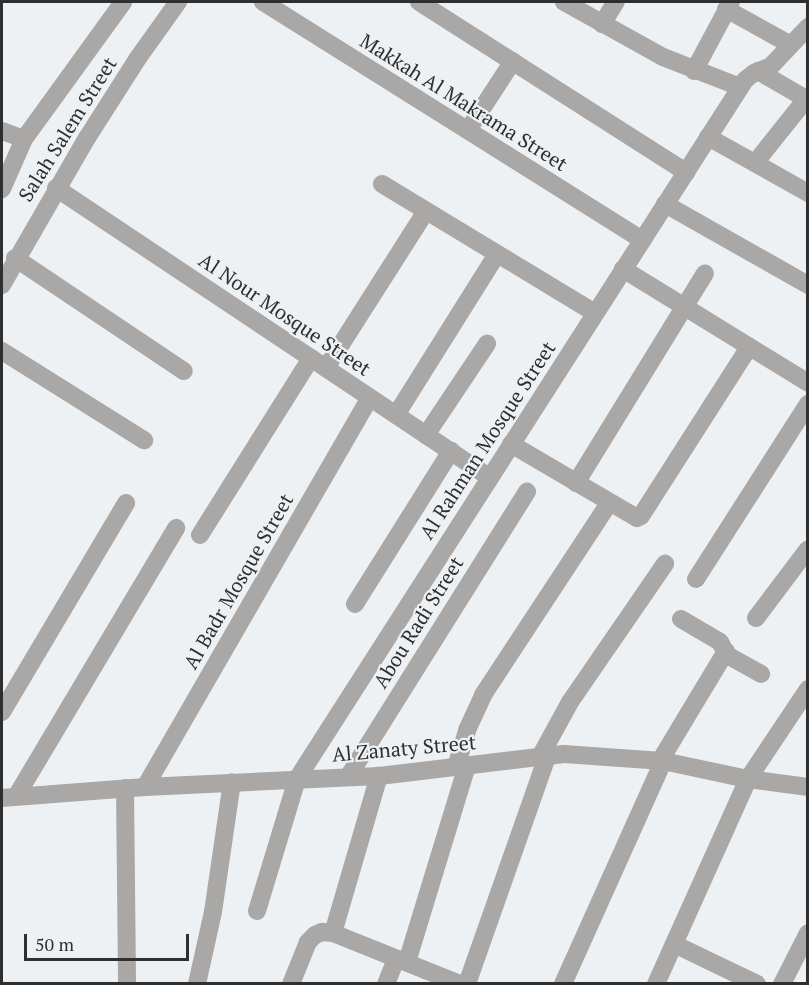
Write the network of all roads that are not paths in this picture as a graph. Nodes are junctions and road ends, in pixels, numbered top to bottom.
1 (123, 2) edge
2 (178, 2) edge
3 (263, 2) edge
4 (419, 2) edge
5 (568, 2) edge
6 (616, 2) edge
7 (729, 5) edge
8 (602, 24) junction
9 (807, 27) edge
10 (791, 45) junction
11 (513, 61) junction
12 (694, 71) junction
13 (758, 71) junction
14 (740, 87) junction
15 (807, 99) edge
16 (2, 128) edge
17 (468, 130) junction
18 (708, 137) junction
19 (24, 139) junction
20 (755, 163) junction
21 (686, 172) junction
22 (382, 184) dead end
23 (56, 188) junction
24 (2, 189) edge
25 (807, 193) edge
26 (665, 204) junction
27 (426, 211) junction
28 (642, 240) junction
29 (497, 254) junction
30 (10, 260) edge
31 (623, 269) junction
32 (705, 273) dead end
33 (2, 285) edge
34 (807, 285) edge
35 (685, 307) junction
36 (595, 313) junction
37 (487, 344) dead end
38 (749, 347) junction
39 (2, 351) edge
40 (319, 363) junction
41 (184, 372) dead end
42 (807, 383) edge
43 (370, 398) junction
44 (807, 404) edge
45 (396, 414) junction
46 (426, 435) junction
47 (144, 440) dead end
48 (511, 444) junction
49 (451, 452) junction
50 (489, 477) junction
51 (576, 483) junction
52 (526, 492) dead end
53 (126, 503) dead end
54 (609, 503) junction
55 (176, 528) dead end
56 (200, 536) dead end
57 (807, 549) edge
58 (665, 564) dead end
59 (696, 579) dead end
60 (355, 604) dead end
61 (756, 618) dead end
62 (681, 619) dead end
63 (726, 651) junction
64 (760, 674) dead end
65 (807, 689) edge
66 (2, 712) edge
67 (545, 754) junction
68 (662, 761) junction
69 (461, 767) junction
70 (379, 776) junction
71 (348, 777) junction
72 (297, 779) junction
73 (748, 779) junction
74 (232, 782) junction
75 (807, 786) edge
76 (145, 787) junction
77 (125, 788) junction
78 (9, 796) edge
79 (257, 911) dead end
80 (333, 933) junction
81 (807, 933) edge
82 (674, 944) junction
83 (402, 960) junction
84 (128, 983) edge
85 (196, 984) edge
86 (291, 984) edge
87 (386, 984) edge
88 (460, 984) edge
89 (467, 984) edge
90 (563, 984) edge
91 (656, 984) edge
92 (758, 984) edge
93 (782, 984) edge

1 - 19 street
2 - 23 street, Salah Salem Street
3 - 17 street, Makkah Al Makrama Street
4 - 11 street
5 - 8 street
6 - 8 street
7 - 10 street
7 - 12 street
8 - 12 street
9 - 10 street, Al Rahman Mosque Street
10 - 13 street, Al Rahman Mosque Street
11 - 17 street
11 - 21 street
12 - 14 street
13 - 14 street, Al Rahman Mosque Street
13 - 15 street
14 - 18 street, Al Rahman Mosque Street
15 - 20 street
16 - 19 street
17 - 28 street, Makkah Al Makrama Street
18 - 20 street
18 - 21 street, Al Rahman Mosque Street
19 - 24 street
20 - 25 street
21 - 26 street, Al Rahman Mosque Street
22 - 27 street
23 - 30 street, Salah Salem Street
23 - 40 street, Al Nour Mosque Street
26 - 28 street, Al Rahman Mosque Street
26 - 34 street
27 - 29 street
27 - 40 street
28 - 31 street, Al Rahman Mosque Street
29 - 36 street
29 - 45 street
30 - 33 street, Salah Salem Street
30 - 41 street
31 - 35 street
31 - 36 street, Al Rahman Mosque Street
32 - 35 street
35 - 38 street
35 - 51 street
36 - 48 street, Al Rahman Mosque Street
37 - 46 street
38 - 42 street
38 - 54 street
39 - 47 street
40 - 43 street, Al Nour Mosque Street
40 - 56 street
43 - 45 street, Al Nour Mosque Street
43 - 76 street, Al Badr Mosque Street
44 - 59 street
45 - 46 street, Al Nour Mosque Street
46 - 49 street, Al Nour Mosque Street
48 - 50 street, Al Rahman Mosque Street
48 - 51 street
49 - 50 street, Al Nour Mosque Street
49 - 60 street
50 - 72 street, Al Rahman Mosque Street
51 - 54 street
52 - 71 street, Abou Radi Street
53 - 66 street
54 - 69 street
55 - 78 street
57 - 61 street
58 - 67 street
62 - 63 street
63 - 64 street
63 - 68 street
65 - 73 street
67 - 68 street, Al Zanaty Street
67 - 69 street, Al Zanaty Street
67 - 89 street
68 - 73 street, Al Zanaty Street
68 - 90 street
69 - 70 street, Al Zanaty Street
69 - 83 street
70 - 71 street, Al Zanaty Street
70 - 80 street
71 - 72 street, Al Zanaty Street
72 - 74 street, Al Zanaty Street
72 - 79 street, Al Rahman Mosque Street
73 - 75 street, Al Zanaty Street
73 - 82 street
74 - 76 street, Al Zanaty Street
74 - 85 street
76 - 77 street, Al Zanaty Street
77 - 78 street, Al Zanaty Street
77 - 84 street
80 - 83 street
80 - 86 street
81 - 93 street
82 - 91 street
82 - 92 street
83 - 87 street
83 - 88 street

